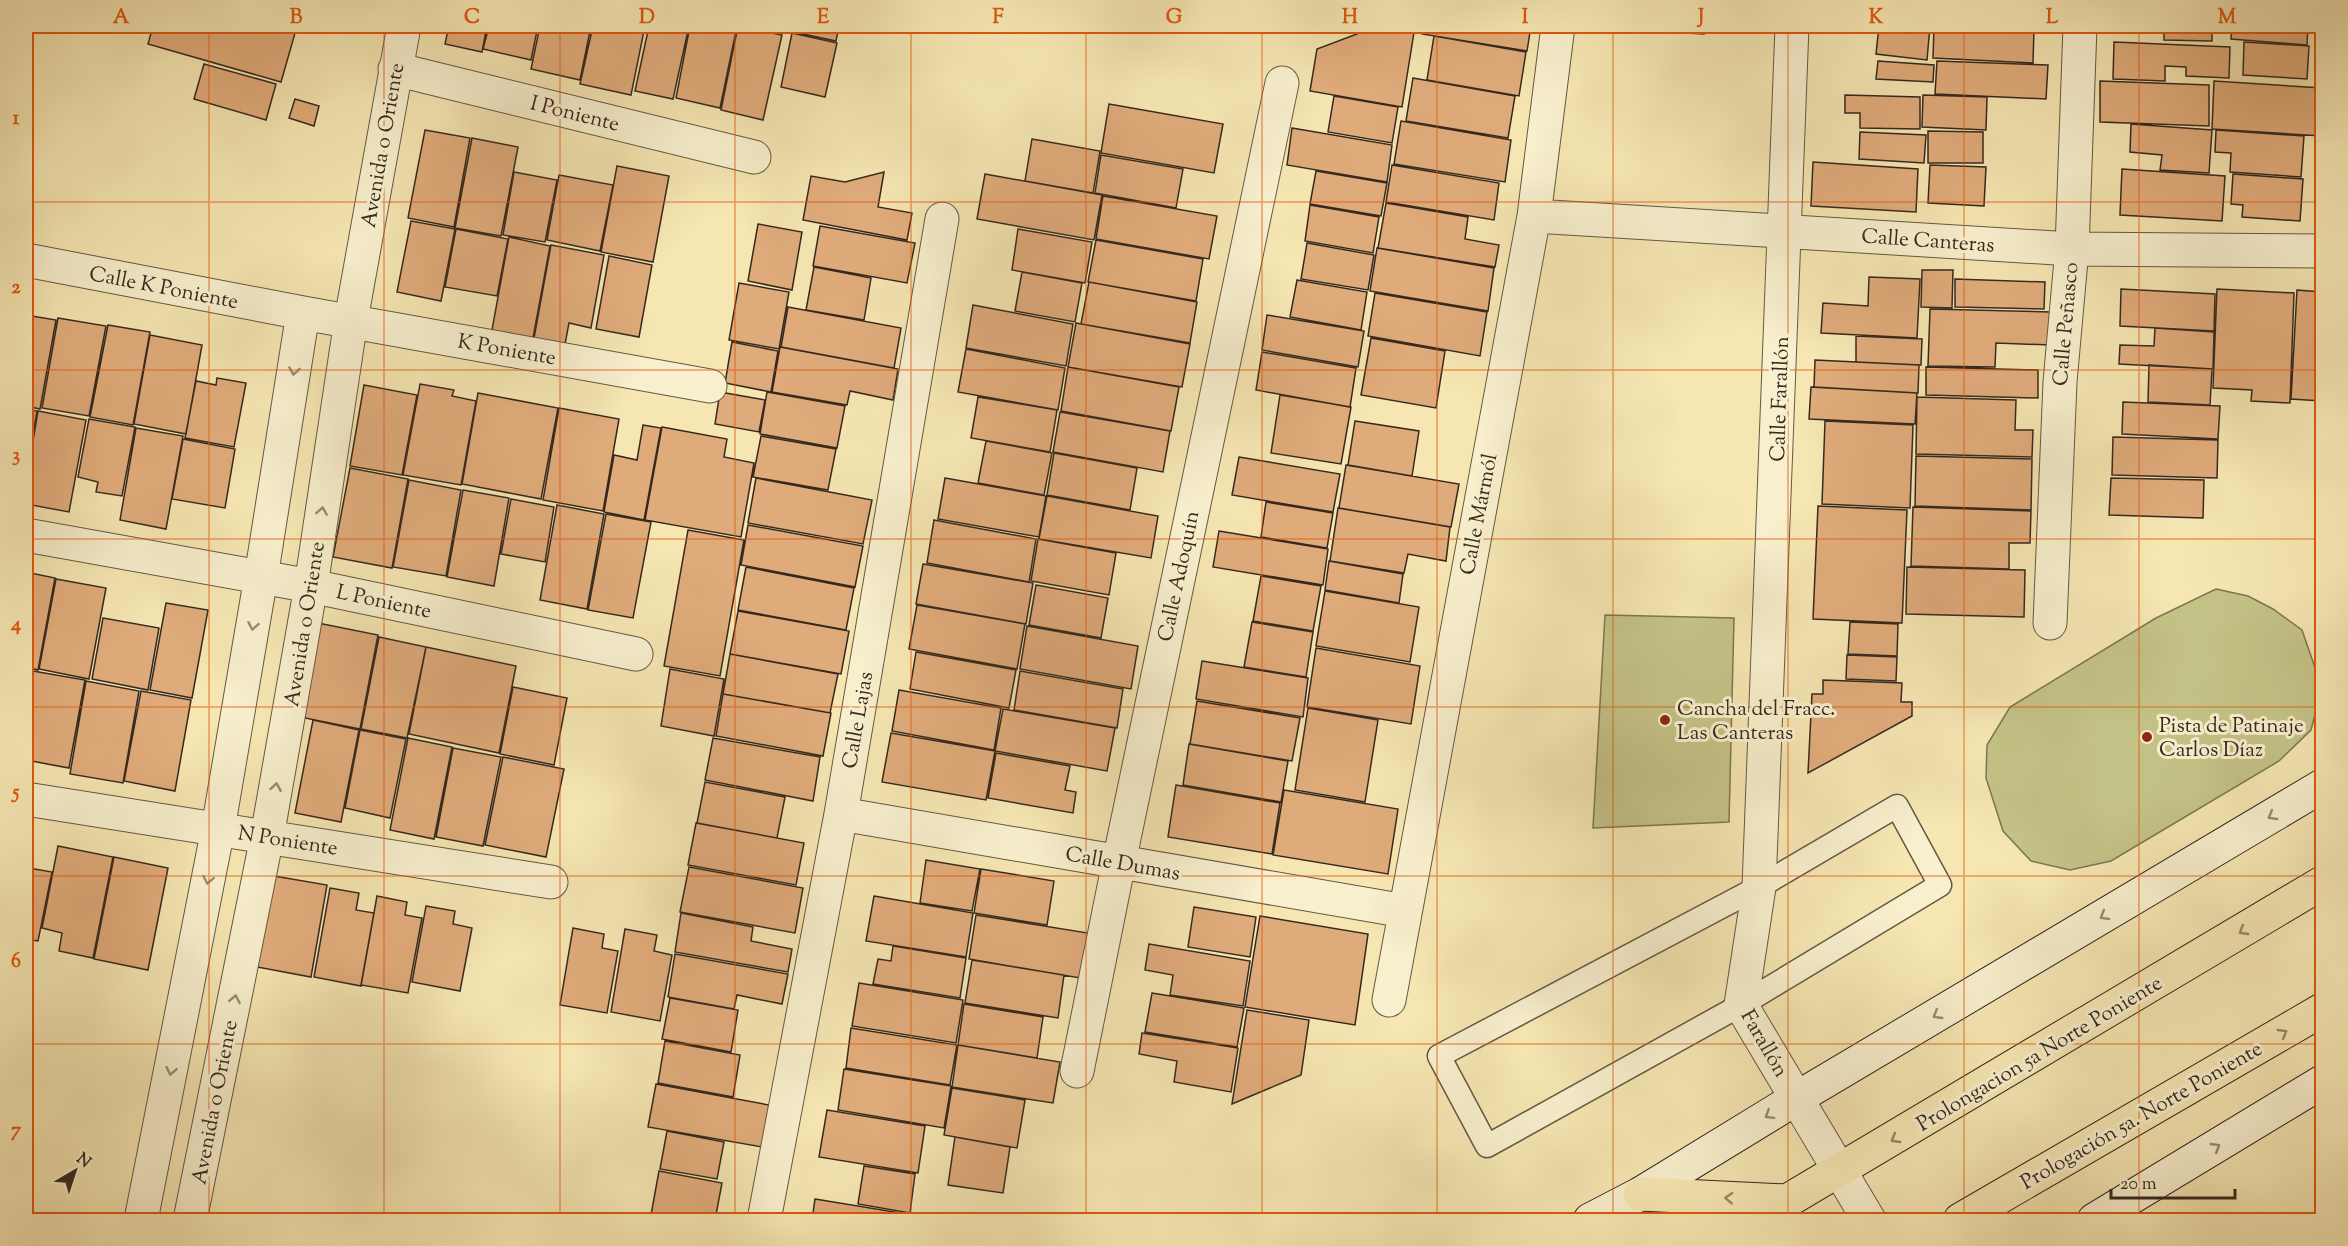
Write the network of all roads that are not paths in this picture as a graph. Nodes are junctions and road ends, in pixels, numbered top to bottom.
1 (404, 26) edge
2 (1558, 26) edge
3 (1792, 26) edge
4 (2080, 26) edge
5 (395, 69) junction
6 (1282, 83) dead end
7 (754, 157) dead end
8 (1534, 216) junction
9 (942, 219) dead end
10 (1785, 231) junction
11 (2072, 249) junction
12 (2322, 251) edge
13 (26, 260) edge
14 (303, 313) junction
15 (351, 320) junction
16 (710, 386) dead end
17 (26, 535) edge
18 (261, 577) junction
19 (311, 586) junction
20 (2050, 623) dead end
21 (636, 654) dead end
22 (1764, 772) joint
23 (2322, 786) edge
24 (26, 799) edge
25 (841, 814) junction
26 (218, 830) junction
27 (267, 837) junction
28 (1119, 862) junction
29 (550, 882) dead end
30 (2322, 883) edge
31 (1759, 887) junction
32 (1405, 911) junction
33 (1389, 1000) dead end
34 (1741, 1005) junction
35 (2322, 1010) edge
36 (1077, 1071) dead end
37 (2322, 1082) edge
38 (1797, 1098) junction
39 (1840, 1171) junction
40 (1640, 1194) junction
41 (1787, 1201) junction
42 (141, 1221) edge
43 (190, 1221) edge
44 (764, 1221) edge
45 (1590, 1221) edge
46 (1755, 1221) edge
47 (1869, 1221) edge
48 (1960, 1221) edge
49 (2094, 1221) edge

1 - 5 street, Avenida o Oriente
2 - 8 street, Calle Mármól
3 - 10 street, Calle Farallón
4 - 11 street, Calle Peñasco
5 - 7 street, I Poniente
5 - 15 street, Avenida o Oriente
6 - 28 street, Calle Adoquín
8 - 10 street, Calle Canteras
8 - 32 street, Calle Mármól
9 - 25 street, Calle Lajas
10 - 11 street, Calle Canteras
10 - 22 street, Calle Farallón
11 - 12 street, Calle Canteras
11 - 20 street, Calle Peñasco
13 - 14 street, Calle K Poniente
14 - 15 street, K Poniente
14 -> 18 street
15 - 16 street, K Poniente
19 -> 15 street, Avenida o Oriente
17 - 18 street, L Poniente
18 - 19 street, L Poniente
18 -> 26 street
19 - 21 street, L Poniente
27 -> 19 street, Avenida o Oriente
22 - 31 street, Farallón
23 -> 38 street
24 - 26 street, N Poniente
25 - 28 street, Calle Dumas
25 - 44 street, Calle Lajas
26 - 27 street, N Poniente
26 -> 42 street
27 - 29 street, N Poniente
43 -> 27 street, Avenida o Oriente
28 - 32 street, Calle Dumas
28 - 36 street, Calle Adoquín
30 -> 39 main road, Prolongacion 5a Norte Poniente
31 - 34 street, Farallón
31 - 34 lane
31 - 34 lane
32 - 33 street, Calle Mármól
34 - 38 street, Farallón
48 -> 35 main road, Prologación 5a. Norte Poniente
49 -> 37 street
38 - 39 street, Farallón
38 -> 40 street
39 - 41 main road, Prolongacion 5a Norte Poniente
39 - 47 street, Farallón
41 -> 40 main road
40 - 45 street
41 - 46 main road, Prolongacion 5a Norte Poniente

